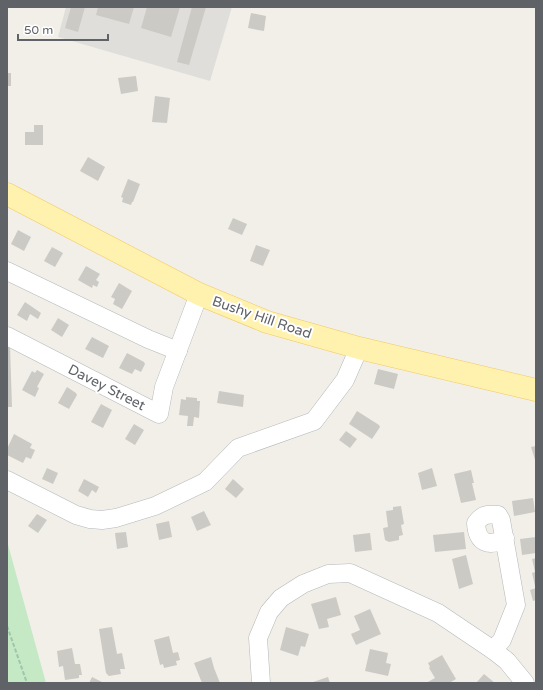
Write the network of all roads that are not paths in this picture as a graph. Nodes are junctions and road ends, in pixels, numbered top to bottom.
1 (7, 194) edge
2 (7, 270) edge
3 (198, 294) junction
4 (7, 336) edge
5 (359, 348) junction
6 (178, 351) junction
7 (536, 390) edge
8 (7, 480) edge
9 (505, 538) dead end
10 (493, 650) junction
11 (261, 683) edge
12 (526, 683) edge

1 - 3 main road, Bushy Hill Road
2 - 6 street
3 - 5 main road, Bushy Hill Road
3 - 6 street, Davey Street
4 - 6 street, Davey Street
5 - 7 main road, Bushy Hill Road
5 - 8 street
9 - 10 street
10 - 11 street
10 - 12 street

